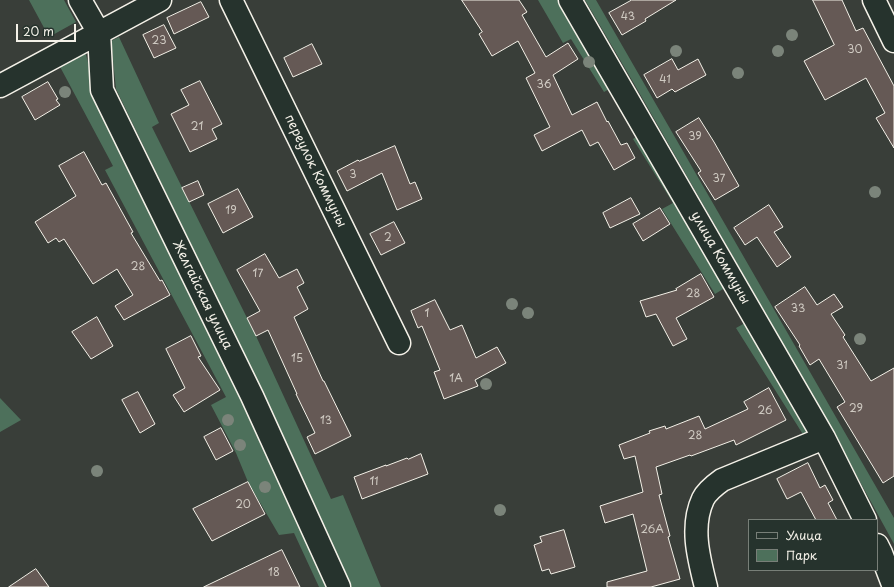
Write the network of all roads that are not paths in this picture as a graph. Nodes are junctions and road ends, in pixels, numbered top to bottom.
1 (80, 0) edge
2 (160, 0) edge
3 (231, 0) edge
4 (570, 0) edge
5 (874, 0) edge
6 (99, 33) junction
7 (894, 41) edge
8 (0, 86) edge
9 (399, 343) dead end
10 (824, 438) junction
11 (864, 519) edge
12 (878, 547) edge
13 (339, 587) edge
14 (706, 587) edge
15 (894, 587) edge

1 - 6 street, Желгайская улица
2 - 6 street
3 - 9 street, переулок Коммуны
4 - 10 street, улица Коммуны
5 - 7 street
6 - 8 street
6 - 13 street, Желгайская улица
10 - 11 street, улица Коммуны
10 - 14 street
12 - 15 street

